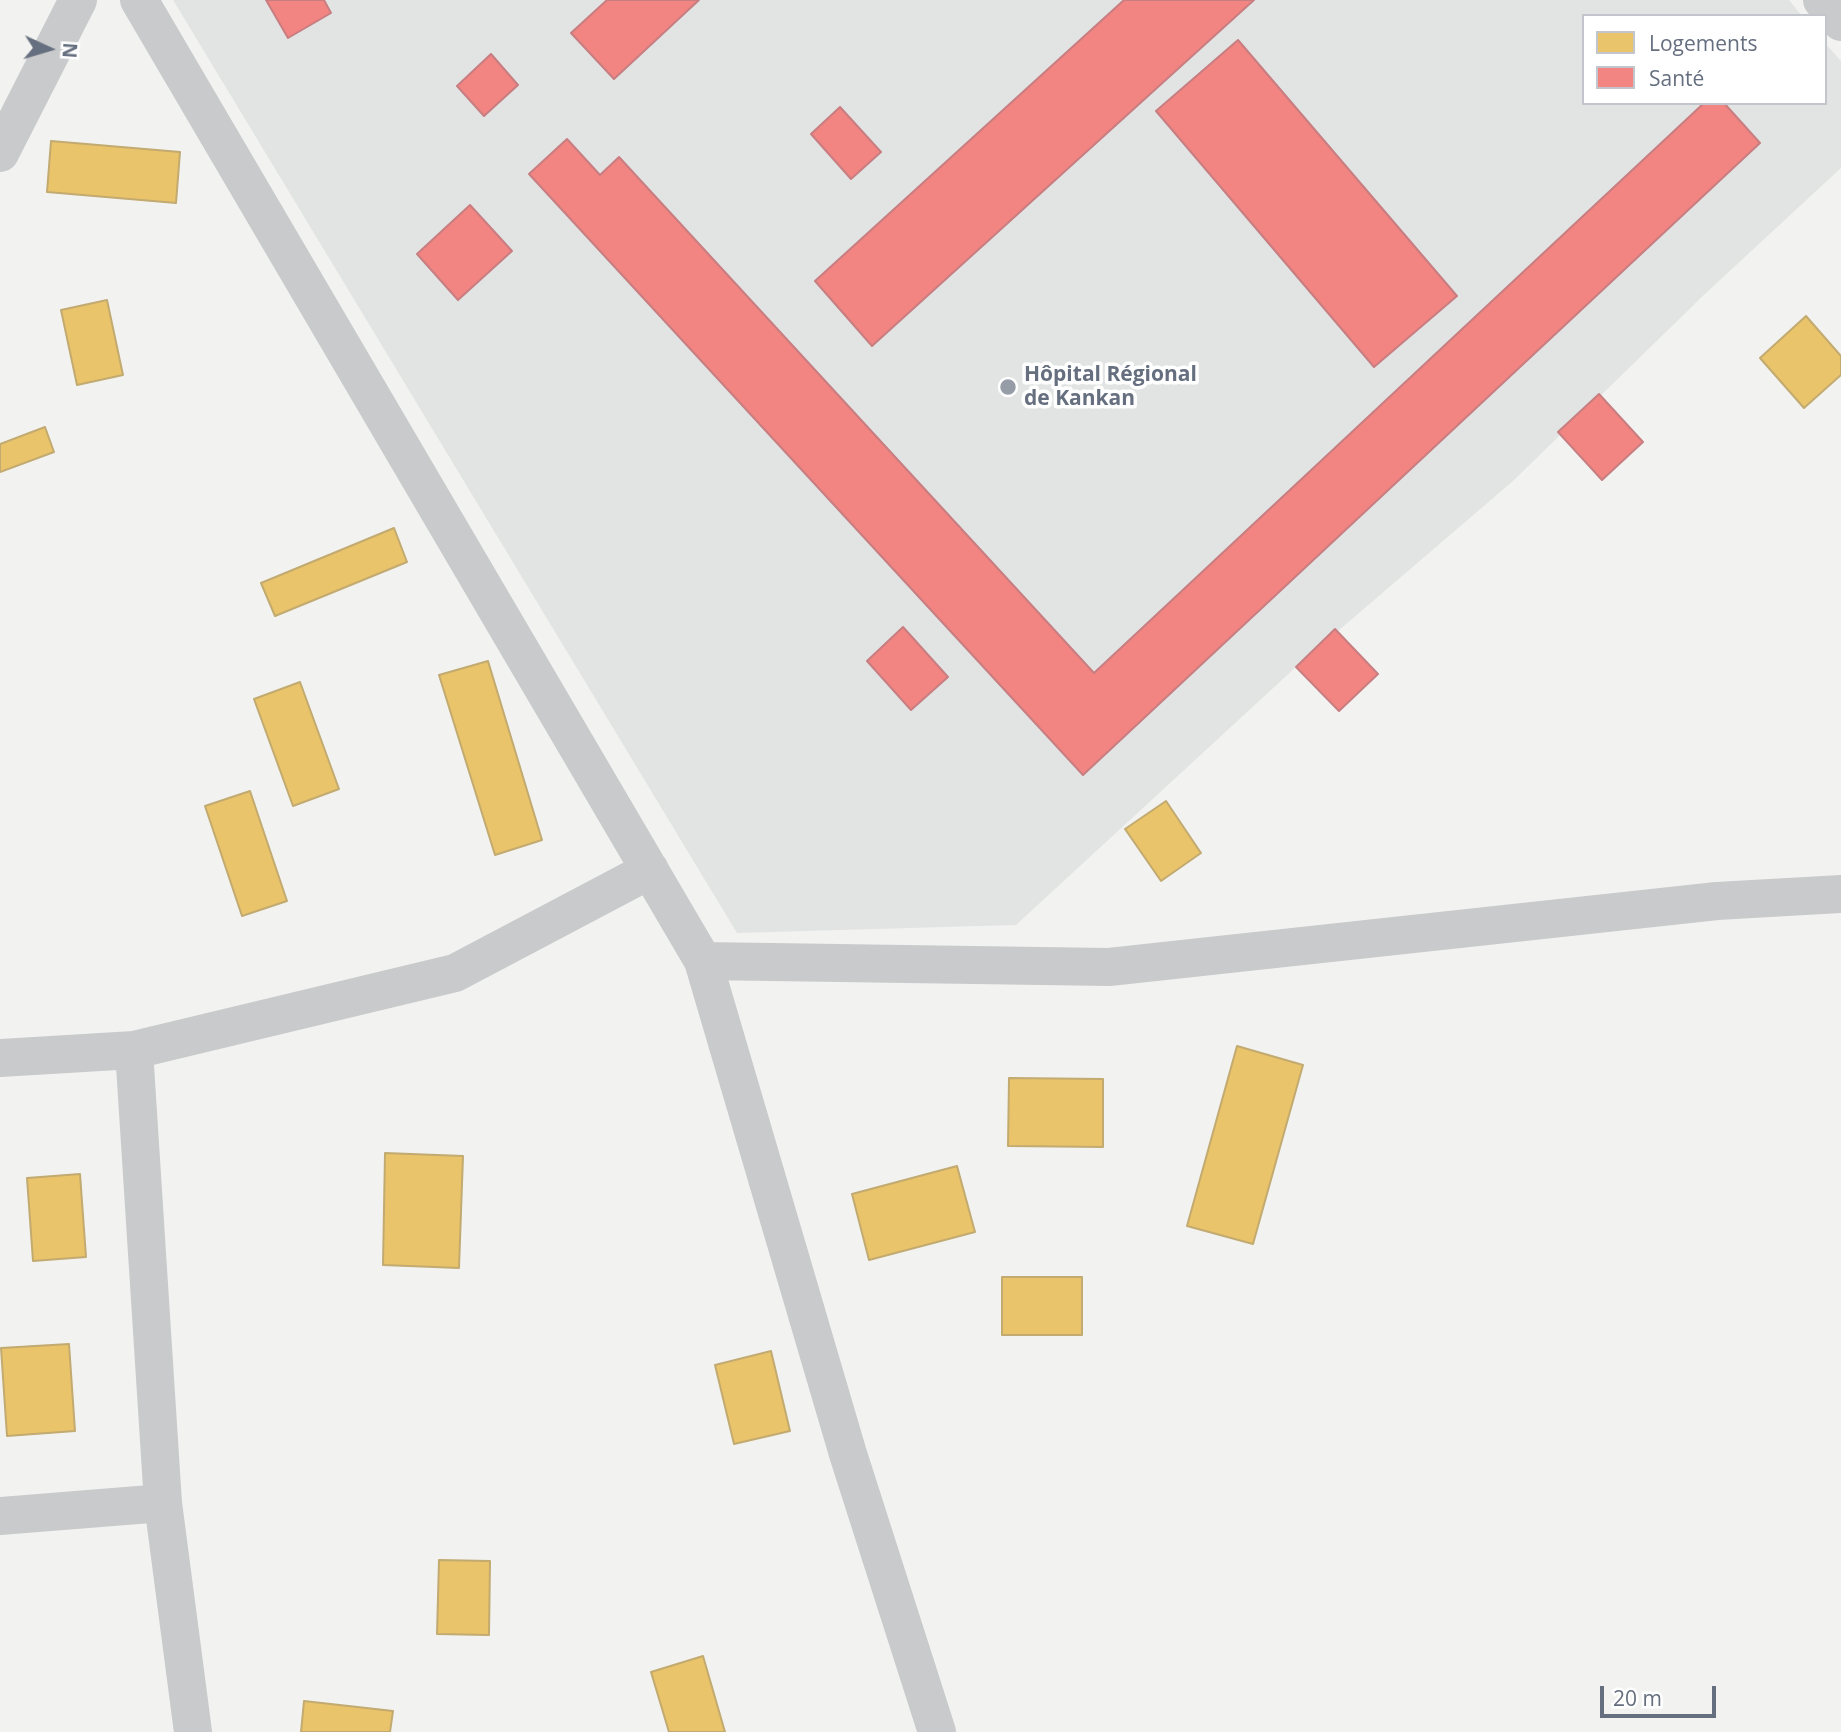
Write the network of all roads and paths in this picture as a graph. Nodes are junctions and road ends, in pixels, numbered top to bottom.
1 (78, 0) edge
2 (139, 0) edge
3 (1822, 0) edge
4 (1841, 22) edge
5 (0, 153) edge
6 (650, 870) junction
7 (1841, 894) edge
8 (703, 961) junction
9 (134, 1050) junction
10 (0, 1058) edge
11 (163, 1503) junction
12 (0, 1516) edge
13 (193, 1732) edge
14 (937, 1732) edge

1 - 5 street
2 - 6 street
3 - 4 street
6 - 8 street
6 - 9 street
7 - 8 street
8 - 14 street
9 - 10 street
9 - 11 street
11 - 12 street
11 - 13 street

